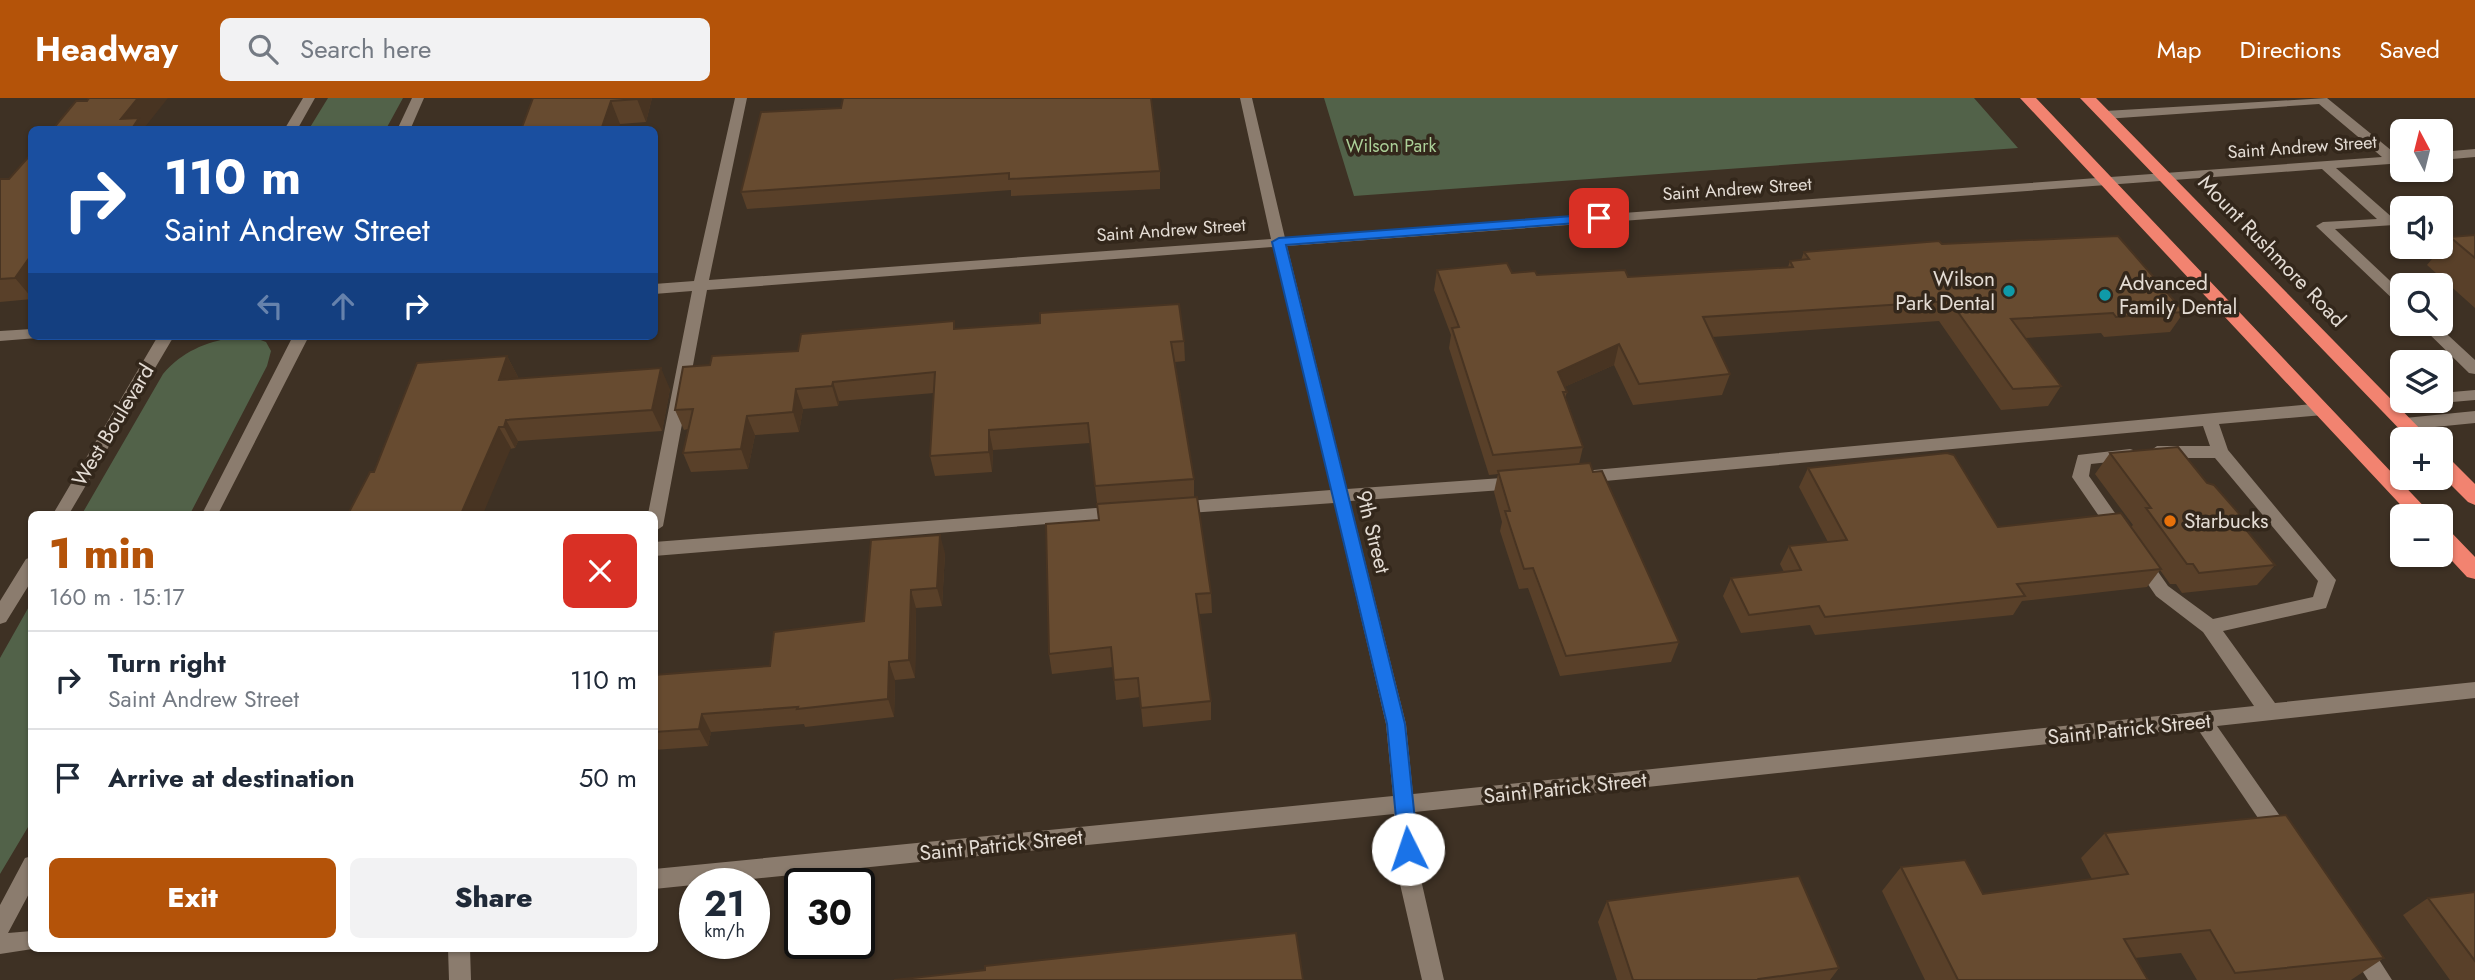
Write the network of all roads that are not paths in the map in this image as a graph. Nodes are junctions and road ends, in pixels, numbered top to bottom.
1 (309, 98) edge
2 (418, 98) edge
3 (741, 98) edge
4 (1246, 98) edge
5 (2028, 98) edge
6 (2088, 98) edge
7 (2320, 99) edge
8 (2105, 115) junction
9 (292, 126) edge
10 (405, 126) edge
11 (2390, 153) edge
12 (2475, 153) edge
13 (2454, 155) edge
14 (2390, 160) edge
15 (2325, 164) junction
16 (2166, 177) junction
17 (2110, 182) junction
18 (1279, 242) junction
19 (700, 286) junction
20 (658, 289) edge
21 (2390, 289) edge
22 (28, 334) edge
23 (0, 336) edge
24 (2440, 336) edge
25 (164, 340) edge
26 (299, 340) edge
27 (2475, 369) edge
28 (2475, 395) edge
29 (2453, 397) edge
30 (2453, 400) edge
31 (2386, 404) junction
32 (2390, 404) edge
33 (2323, 409) junction
34 (2475, 415) edge
35 (2209, 419) junction
36 (2405, 424) junction
37 (2408, 427) edge
38 (2220, 452) junction
39 (2453, 474) edge
40 (1572, 477) edge
41 (1531, 481) edge
42 (1341, 495) junction
43 (2475, 497) edge
44 (2412, 504) edge
45 (1163, 509) edge
46 (63, 511) edge
47 (212, 511) edge
48 (657, 511) edge
49 (1136, 511) edge
50 (2453, 548) edge
51 (658, 549) edge
52 (28, 571) edge
53 (2475, 571) edge
54 (0, 617) edge
55 (2210, 627) junction
56 (2475, 690) edge
57 (2271, 714) junction
58 (2203, 721) junction
59 (1405, 805) junction
60 (2297, 858) edge
61 (28, 873) edge
62 (658, 879) edge
63 (0, 927) edge
64 (2351, 936) edge
65 (28, 941) edge
66 (0, 944) edge
67 (459, 952) edge
68 (460, 980) edge
69 (1433, 980) edge
70 (2381, 980) edge

1 - 9 street
2 - 10 street
3 - 19 street
4 - 18 street, 9th Street
5 - 17 highway
6 - 8 highway, Mount Rushmore Road
7 - 8 street
7 - 11 street
8 - 16 highway, Mount Rushmore Road
12 - 13 street
14 - 15 street, Saint Andrew Street
15 - 16 street, Saint Andrew Street
15 - 21 street
16 - 17 street, Saint Andrew Street
16 - 31 highway, Mount Rushmore Road
17 - 18 street, Saint Andrew Street
17 - 33 highway
18 - 19 street, Saint Andrew Street
18 - 42 street, 9th Street
19 - 20 street, Saint Andrew Street
19 - 48 street
22 - 23 street
24 - 27 street
25 - 46 street, West Boulevard
26 - 47 street
28 - 29 street
30 - 34 street
31 - 32 street
31 - 36 highway, Mount Rushmore Road
33 - 35 street
33 - 44 highway
34 - 36 street
35 - 38 street
35 - 40 street
36 - 37 highway, Mount Rushmore Road
38 - 55 street
38 - 55 street
39 - 43 highway
41 - 42 street
42 - 45 street
42 - 59 street, 9th Street
49 - 51 street
50 - 53 highway
52 - 54 street
55 - 57 street
56 - 57 street, Saint Patrick Street
57 - 58 street, Saint Patrick Street
58 - 59 street, Saint Patrick Street
58 - 60 street
59 - 62 street, Saint Patrick Street
59 - 69 street, 9th Street
61 - 63 street
64 - 70 street
65 - 66 street
67 - 68 street

